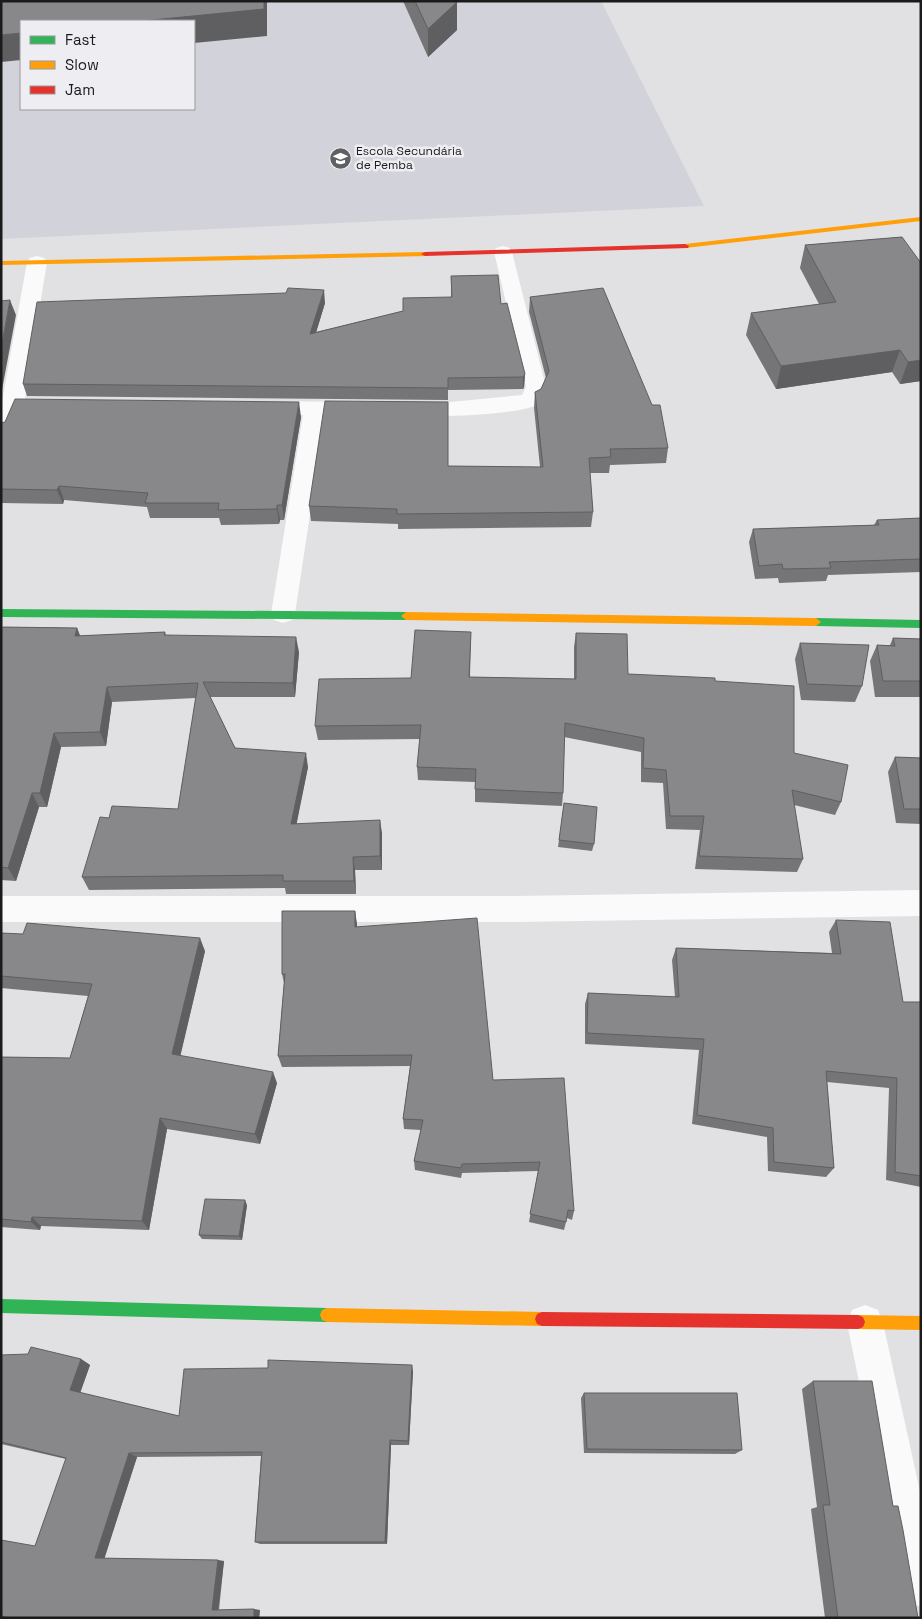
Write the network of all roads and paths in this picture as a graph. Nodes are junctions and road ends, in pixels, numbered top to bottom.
1 (921, 219) edge
2 (503, 252) junction
3 (36, 262) junction
4 (1, 264) edge
5 (10, 368) edge
6 (237, 408) edge
7 (315, 409) junction
8 (1, 431) edge
9 (1, 613) edge
10 (283, 614) junction
11 (921, 624) edge
12 (921, 903) edge
13 (1, 909) edge
14 (1, 1306) edge
15 (865, 1323) junction
16 (921, 1324) edge
17 (921, 1587) edge

1 - 2 street
2 - 3 street
2 - 7 street
3 - 4 street
3 - 5 street
5 - 8 street
6 - 7 street
7 - 10 street
9 - 10 street
10 - 11 street
12 - 13 street
14 - 15 street
15 - 16 street
15 - 17 street

